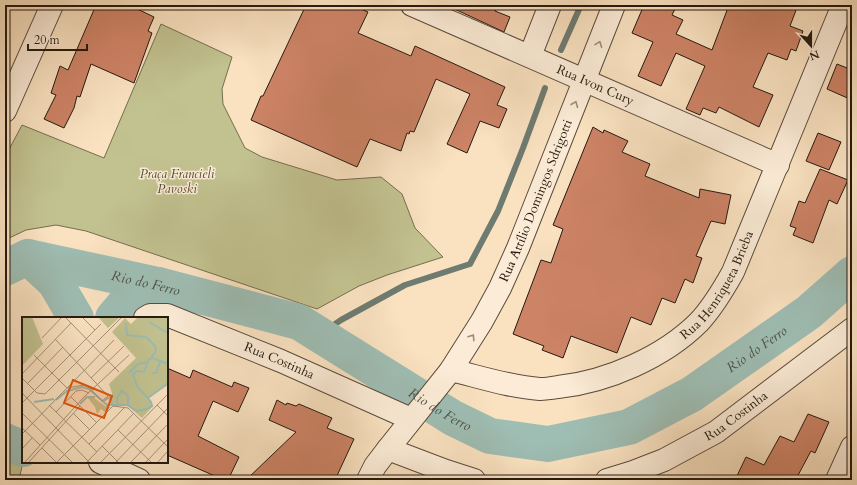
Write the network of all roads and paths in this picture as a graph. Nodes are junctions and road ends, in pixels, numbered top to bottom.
1 (52, 5) edge
2 (412, 5) edge
3 (550, 5) edge
4 (614, 5) edge
5 (843, 5) edge
6 (530, 56) junction
7 (585, 80) junction
8 (5, 111) edge
9 (778, 165) junction
10 (147, 317) edge
11 (852, 329) edge
12 (451, 370) junction
13 (414, 416) junction
14 (852, 447) edge
15 (388, 449) junction
16 (102, 463) edge
17 (139, 480) edge
18 (368, 480) edge
19 (474, 480) edge
20 (607, 480) edge
21 (837, 480) edge

1 - 8 street
2 - 6 street, Rua Ivon Cury
3 - 6 street
7 -> 4 street, Rua Attílio Domingos Sdrigotti
5 - 9 street, Rua Henriqueta Brieba
6 - 7 street, Rua Ivon Cury
7 - 9 street, Rua Ivon Cury
12 -> 7 street, Rua Attílio Domingos Sdrigotti
9 - 12 street, Rua Henriqueta Brieba
10 - 13 street, Rua Costinha
11 - 20 street, Rua Costinha
12 - 13 street, Rua Attílio Domingos Sdrigotti
13 - 15 street, Rua Attílio Domingos Sdrigotti
14 - 21 street
15 - 18 street, Rua Attílio Domingos Sdrigotti
15 - 19 street
16 - 17 street

